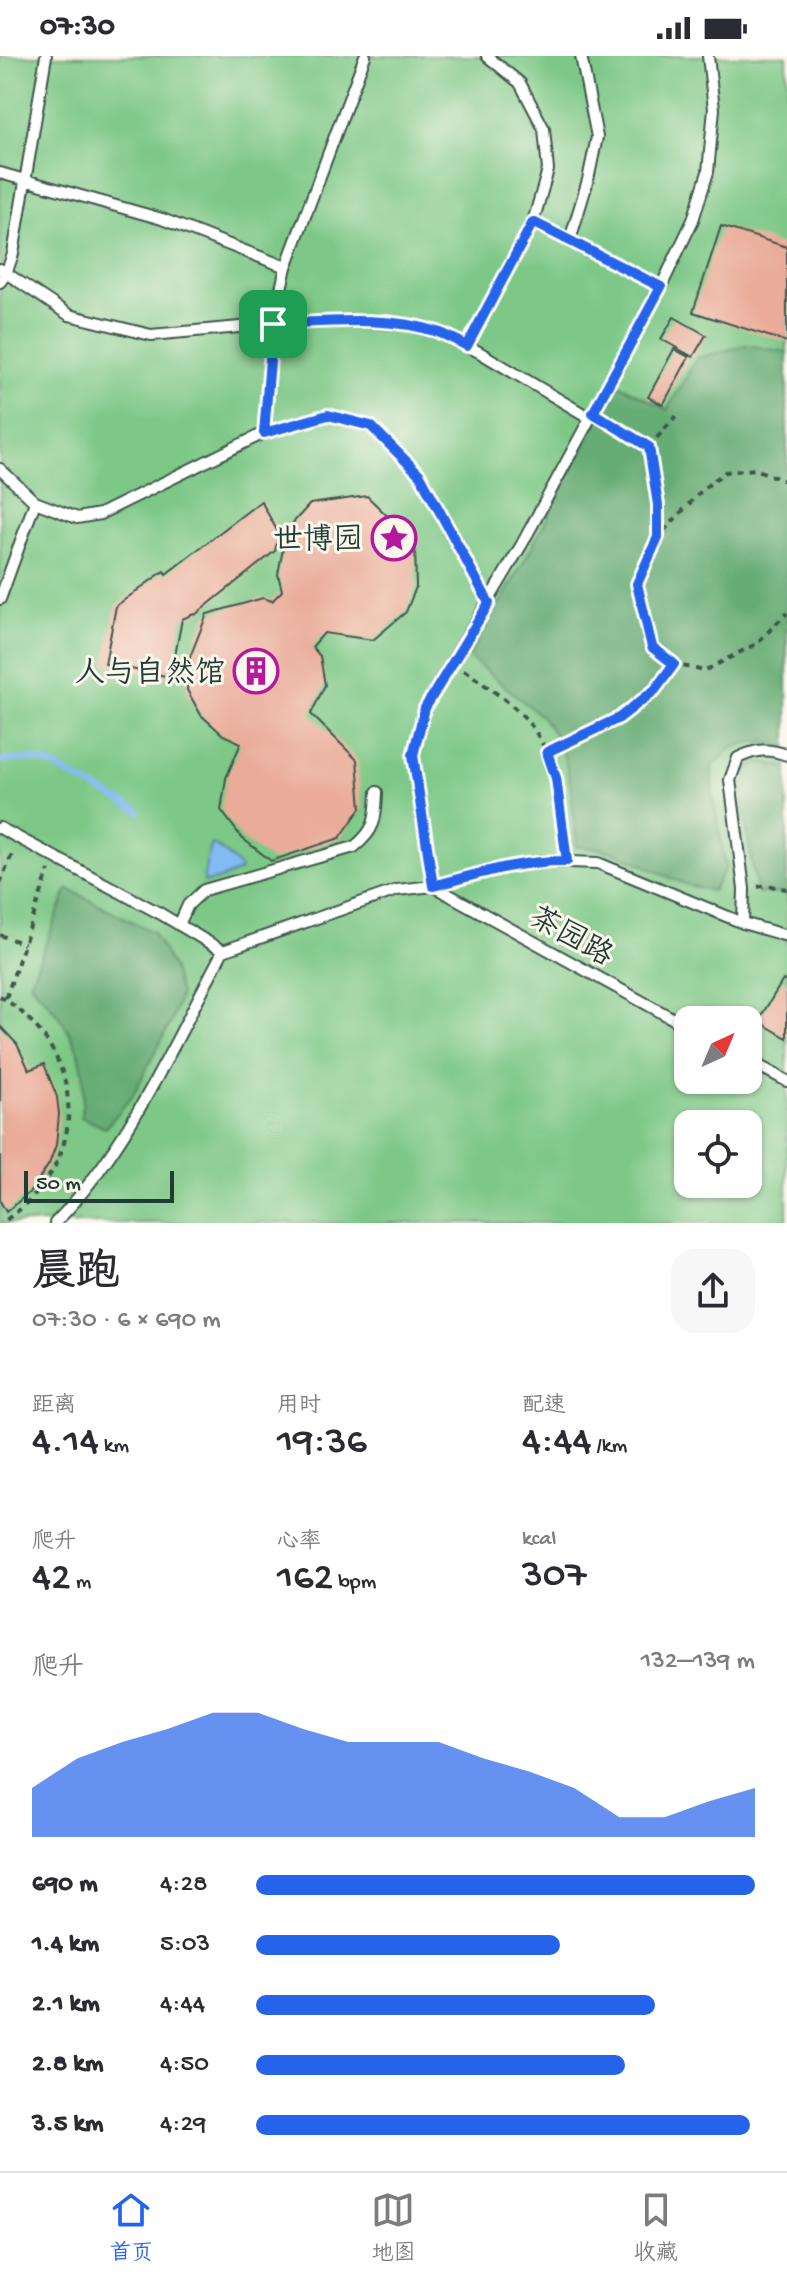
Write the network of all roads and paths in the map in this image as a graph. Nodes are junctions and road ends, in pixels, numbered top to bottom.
1 (46, 56) edge
2 (365, 56) edge
3 (487, 56) edge
4 (581, 56) edge
5 (708, 56) edge
6 (0, 173) edge
7 (25, 179) junction
8 (533, 222) junction
9 (570, 240) junction
10 (286, 267) junction
11 (2, 275) edge
12 (661, 287) junction
13 (273, 324) junction
14 (467, 346) junction
15 (592, 415) junction
16 (676, 416) dead end
17 (264, 433) junction
18 (649, 447) junction
19 (0, 469) edge
20 (787, 482) edge
21 (35, 502) junction
22 (658, 537) junction
23 (0, 599) edge
24 (489, 603) junction
25 (787, 613) edge
26 (454, 661) junction
27 (674, 664) junction
28 (547, 752) junction
29 (787, 755) edge
30 (377, 792) dead end
31 (0, 828) edge
32 (19, 838) junction
33 (54, 857) junction
34 (567, 861) junction
35 (0, 883) edge
36 (433, 886) junction
37 (744, 889) junction
38 (787, 889) edge
39 (743, 923) junction
40 (179, 925) junction
41 (0, 935) edge
42 (787, 936) edge
43 (24, 944) junction
44 (223, 951) junction
45 (3, 998) edge
46 (674, 1019) edge
47 (762, 1068) edge
48 (787, 1081) edge
49 (1, 1223) edge
50 (55, 1223) edge

1 - 7 lane
2 - 10 lane
3 - 8 lane
4 - 9 lane
5 - 12 lane
6 - 7 lane
7 - 10 lane
7 - 11 lane
8 - 9 lane
8 - 14 lane
9 - 12 lane
10 - 13 lane
11 - 13 lane
12 - 15 lane
13 - 14 lane
13 - 17 lane
14 - 15 lane
15 - 18 path
15 - 24 lane
16 - 18 path
17 - 21 lane
17 - 24 lane
18 - 22 path
19 - 21 lane
20 - 22 path
21 - 23 lane
22 - 27 path
24 - 26 lane
25 - 27 path
26 - 28 path
26 - 36 lane
27 - 28 path
28 - 34 path
29 - 37 lane
30 - 40 lane
31 - 32 lane
32 - 33 lane
32 - 35 path
33 - 40 lane
33 - 43 path
34 - 36 lane
34 - 39 lane
36 - 44 lane
36 - 46 lane, 茶园路
37 - 38 path
37 - 39 lane
39 - 42 lane
40 - 44 lane
41 - 43 path
43 - 45 path
44 - 50 lane
45 - 49 path
47 - 48 lane

